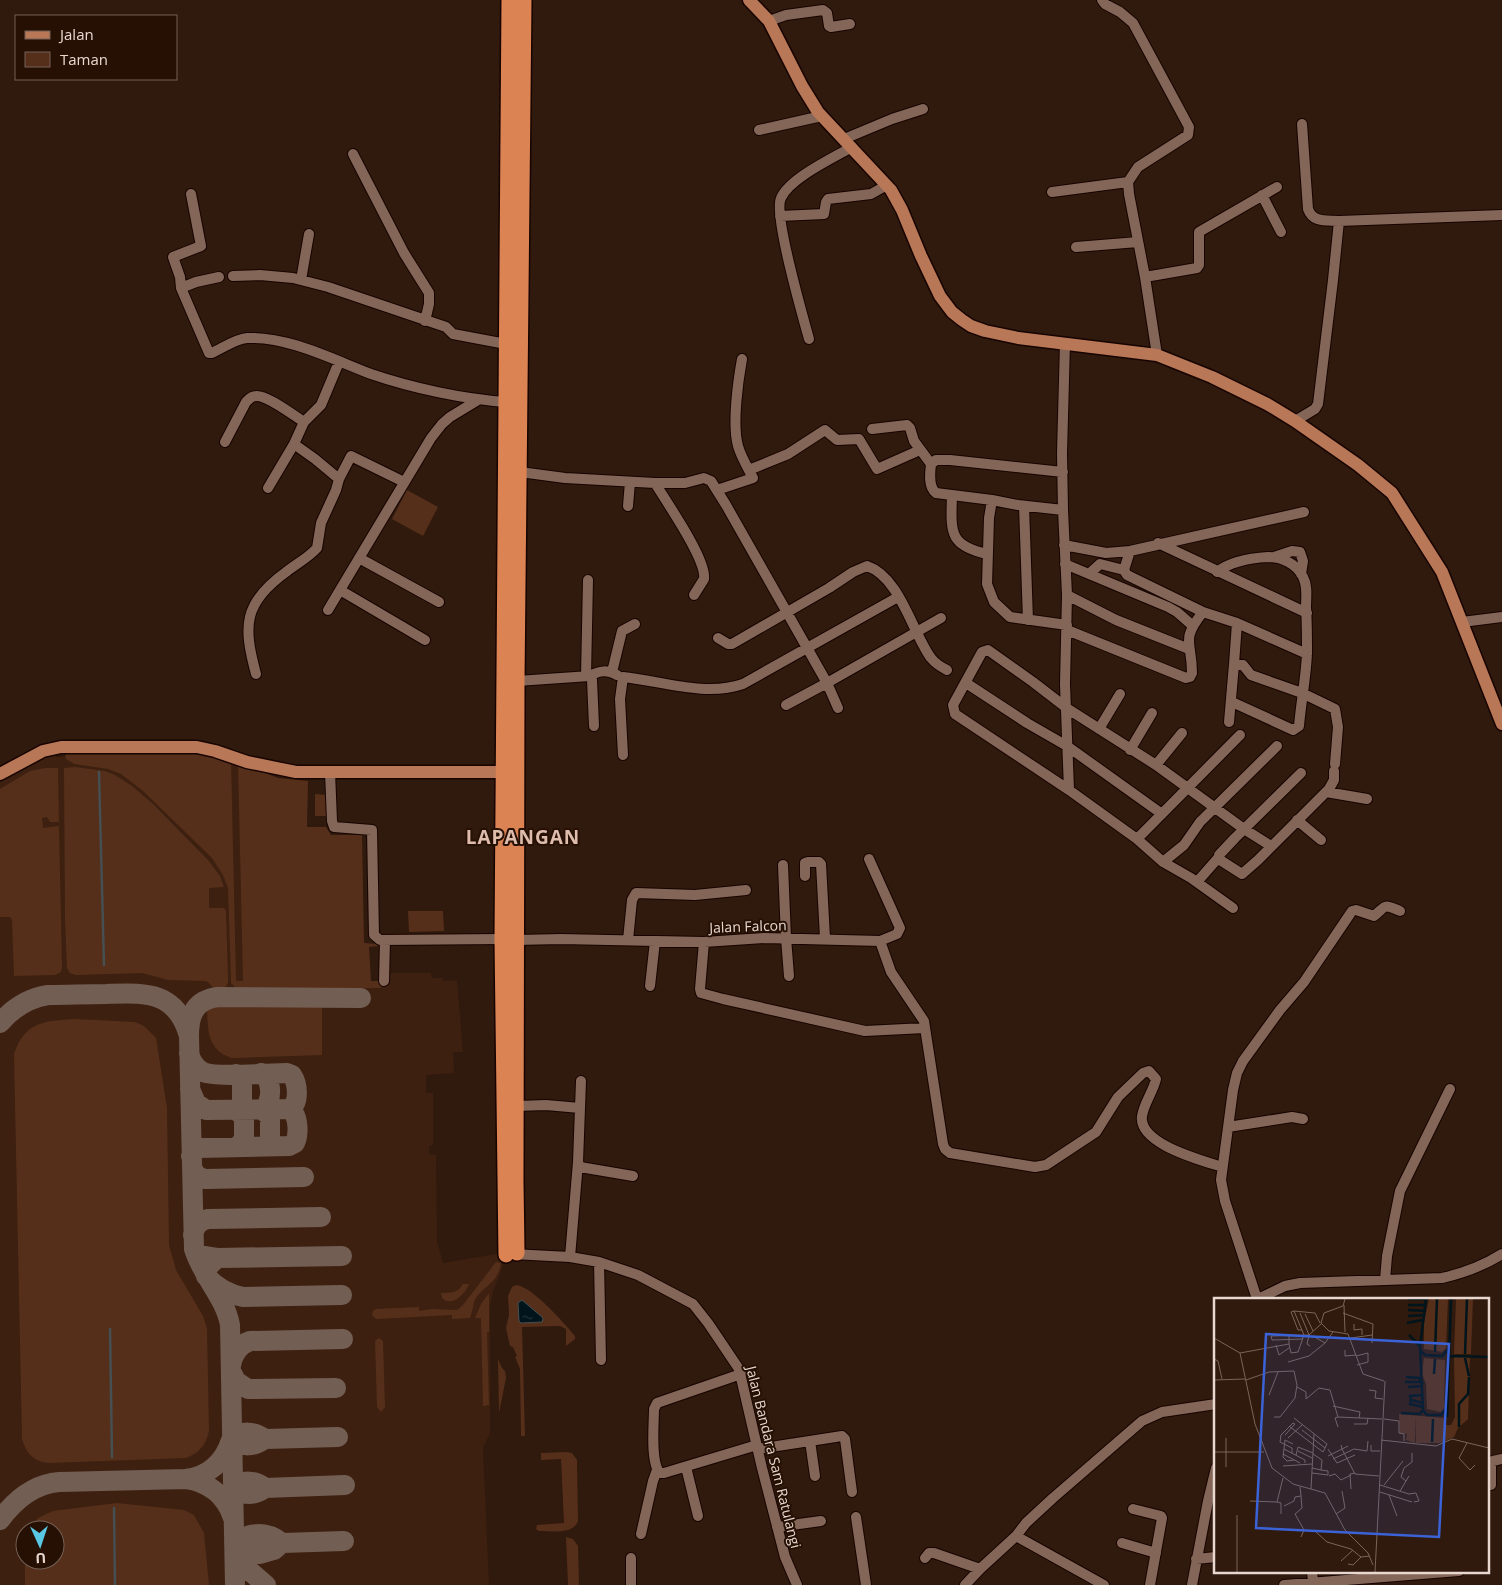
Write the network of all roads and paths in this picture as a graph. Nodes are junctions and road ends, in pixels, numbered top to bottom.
1 (509, 0) edge
2 (524, 0) edge
3 (749, 0) edge
4 (1102, 0) edge
5 (769, 21) junction
6 (850, 24) dead end
7 (922, 109) dead end
8 (822, 116) junction
9 (1302, 124) dead end
10 (759, 130) dead end
11 (848, 143) junction
12 (353, 154) dead end
13 (1128, 182) junction
14 (886, 185) junction
15 (1277, 187) dead end
16 (1052, 192) dead end
17 (190, 194) dead end
18 (1262, 196) junction
19 (1502, 215) edge
20 (780, 216) junction
21 (1339, 221) junction
22 (1281, 232) dead end
23 (309, 234) dead end
24 (1138, 242) junction
25 (1076, 246) dead end
26 (233, 276) dead end
27 (219, 277) dead end
28 (1144, 277) junction
29 (301, 280) junction
30 (181, 288) junction
31 (513, 310) junction
32 (426, 321) junction
33 (809, 339) dead end
34 (1065, 343) junction
35 (506, 344) junction
36 (1157, 355) junction
37 (742, 359) dead end
38 (339, 362) junction
39 (478, 400) junction
40 (506, 402) junction
41 (304, 422) junction
42 (1295, 422) junction
43 (872, 429) dead end
44 (225, 442) dead end
45 (294, 444) junction
46 (920, 450) junction
47 (931, 464) junction
48 (748, 470) junction
49 (520, 472) junction
50 (1063, 472) junction
51 (339, 479) junction
52 (404, 482) junction
53 (630, 482) junction
54 (655, 483) junction
55 (268, 488) dead end
56 (717, 490) junction
57 (952, 495) junction
58 (992, 500) junction
59 (628, 506) dead end
60 (1024, 506) junction
61 (1063, 510) junction
62 (1304, 512) dead end
63 (1158, 543) junction
64 (1064, 545) junction
65 (1130, 551) junction
66 (1106, 552) junction
67 (988, 554) junction
68 (359, 558) junction
69 (1065, 564) junction
70 (1100, 564) junction
71 (1124, 570) junction
72 (1217, 572) junction
73 (1089, 574) junction
74 (588, 580) dead end
75 (340, 590) junction
76 (694, 594) dead end
77 (1067, 595) junction
78 (898, 597) junction
79 (439, 602) dead end
80 (328, 610) dead end
81 (511, 611) junction
82 (786, 612) junction
83 (1203, 612) junction
84 (1307, 613) junction
85 (1502, 617) edge
86 (941, 618) dead end
87 (1028, 620) junction
88 (1462, 622) junction
89 (1237, 623) junction
90 (634, 624) dead end
91 (1193, 626) junction
92 (1067, 628) junction
93 (918, 632) junction
94 (718, 638) dead end
95 (425, 640) dead end
96 (808, 649) junction
97 (1189, 650) junction
98 (1307, 654) junction
99 (1234, 664) junction
100 (947, 670) dead end
101 (612, 672) junction
102 (256, 674) dead end
103 (588, 676) junction
104 (623, 676) junction
105 (517, 681) junction
106 (827, 683) junction
107 (966, 683) junction
108 (1302, 693) junction
109 (1120, 694) dead end
110 (1232, 702) junction
111 (786, 705) dead end
112 (1066, 707) junction
113 (838, 708) dead end
114 (1152, 714) dead end
115 (1229, 722) dead end
116 (1502, 724) edge
117 (594, 726) dead end
118 (1099, 730) junction
119 (1182, 733) dead end
120 (1240, 735) dead end
121 (1066, 746) junction
122 (1277, 746) dead end
123 (1130, 750) junction
124 (623, 755) dead end
125 (1156, 765) junction
126 (330, 772) junction
127 (510, 772) junction
128 (1300, 773) dead end
129 (0, 774) edge
130 (1188, 788) junction
131 (1069, 790) junction
132 (1326, 792) junction
133 (1367, 799) dead end
134 (1214, 807) junction
135 (1162, 814) junction
136 (1297, 820) junction
137 (1244, 829) junction
138 (1137, 839) junction
139 (1321, 840) dead end
140 (1271, 846) junction
141 (1219, 857) junction
142 (869, 859) dead end
143 (1163, 862) junction
144 (783, 865) dead end
145 (805, 876) dead end
146 (1197, 882) junction
147 (746, 890) dead end
148 (1233, 908) dead end
149 (1400, 911) dead end
150 (786, 938) junction
151 (825, 938) junction
152 (385, 940) junction
153 (508, 940) junction
154 (628, 940) junction
155 (655, 941) junction
156 (880, 941) junction
157 (704, 942) junction
158 (789, 976) dead end
159 (384, 981) dead end
160 (650, 986) dead end
161 (925, 1028) junction
162 (581, 1081) dead end
163 (1450, 1089) dead end
164 (517, 1106) junction
165 (580, 1108) junction
166 (1303, 1119) dead end
167 (1228, 1127) junction
168 (578, 1162) junction
169 (1222, 1168) junction
170 (633, 1176) dead end
171 (511, 1254) junction
172 (1502, 1254) edge
173 (570, 1257) junction
174 (599, 1262) junction
175 (1385, 1280) junction
176 (1258, 1298) edge
177 (1260, 1298) edge
178 (601, 1360) dead end
179 (741, 1374) junction
180 (1214, 1404) edge
181 (810, 1441) junction
182 (758, 1447) junction
183 (1502, 1459) edge
184 (1490, 1463) edge
185 (1490, 1463) edge
186 (686, 1467) junction
187 (657, 1470) junction
188 (815, 1476) dead end
189 (1214, 1477) edge
190 (1490, 1485) edge
191 (852, 1492) dead end
192 (1133, 1509) dead end
193 (698, 1516) dead end
194 (856, 1518) dead end
195 (821, 1521) dead end
196 (777, 1527) junction
197 (641, 1534) dead end
198 (1016, 1536) junction
199 (1122, 1543) dead end
200 (1156, 1553) junction
201 (1214, 1557) edge
202 (631, 1558) dead end
203 (925, 1558) dead end
204 (1196, 1559) junction
205 (980, 1569) junction
206 (1312, 1572) edge
207 (1446, 1572) edge
208 (1092, 1582) edge
209 (1313, 1582) junction
210 (630, 1585) edge
211 (797, 1585) edge
212 (866, 1585) edge
213 (966, 1585) edge
214 (1104, 1585) edge
215 (1150, 1585) edge
216 (1192, 1585) edge
217 (1284, 1585) edge

1 - 31 highway
2 - 31 highway
3 - 5 main road
4 - 13 street
5 - 6 street
5 - 8 main road
7 - 11 street
8 - 10 street
8 - 11 main road
9 - 21 street
11 - 14 main road
11 - 20 street
12 - 32 street
13 - 16 street
13 - 24 street
14 - 20 street
14 - 34 main road
15 - 18 street
17 - 30 street
18 - 22 street
18 - 28 street
19 - 21 street
20 - 33 street
21 - 42 street
23 - 29 street
24 - 25 street
24 - 28 street
26 - 29 street
27 - 30 street
28 - 36 street
29 - 32 street
30 - 38 street
31 - 35 highway
31 - 49 highway
32 - 35 street
34 - 36 main road
34 - 50 street
35 - 40 highway
36 - 42 main road
37 - 48 street
38 - 39 street
38 - 41 street
39 - 40 street
39 - 52 street
40 - 81 highway
41 - 44 street
41 - 45 street
42 - 88 main road
43 - 46 street
45 - 51 street
45 - 55 street
46 - 47 street
46 - 48 street
47 - 50 street
47 - 57 street
48 - 56 street
49 - 53 street
49 - 81 highway
50 - 61 street
51 - 52 street
51 - 102 street
52 - 68 street
53 - 54 street
53 - 59 street
54 - 56 street
54 - 76 street
56 - 82 street
57 - 58 street
57 - 67 street
58 - 60 street
58 - 67 street
60 - 61 street
60 - 87 street
61 - 64 street
62 - 63 street
63 - 65 street
63 - 72 street
64 - 66 street
64 - 69 street
65 - 66 street
65 - 71 street
66 - 70 street
67 - 87 street
68 - 75 street
68 - 79 street
69 - 73 street
69 - 77 street
70 - 71 street
70 - 73 street
71 - 83 street
72 - 84 street
72 - 84 street
73 - 91 street
74 - 103 street
75 - 80 street
75 - 95 street
77 - 92 street
77 - 97 street
78 - 82 street
78 - 93 street
78 - 96 street
81 - 105 highway
81 - 127 highway
82 - 94 street
82 - 96 street
83 - 89 street
83 - 91 street
84 - 98 street
85 - 88 street
86 - 93 street
87 - 92 street
88 - 116 main road
89 - 98 street
89 - 99 street
90 - 101 street
91 - 97 street
92 - 97 street
92 - 112 street
93 - 100 street
93 - 106 street
96 - 104 street
96 - 106 street
98 - 108 street
99 - 108 street
99 - 110 street
101 - 103 street
101 - 104 street
103 - 105 street
103 - 117 street
104 - 124 street
105 - 127 highway
106 - 111 street
106 - 113 street
107 - 112 street
107 - 121 street
107 - 131 street
108 - 110 street
108 - 132 street
109 - 118 street
110 - 115 street
112 - 118 street
112 - 121 street
114 - 123 street
118 - 123 street
119 - 125 street
120 - 130 street
121 - 131 street
121 - 135 street
122 - 134 street
123 - 125 street
125 - 130 street
126 - 127 main road
126 - 129 main road
126 - 152 street
127 - 153 highway
128 - 137 street
130 - 134 street
130 - 135 street
131 - 138 street
132 - 133 street
132 - 136 street
134 - 137 street
134 - 143 street
135 - 138 street
136 - 139 street
136 - 140 street
137 - 140 street
137 - 141 street
138 - 143 street
140 - 141 street
141 - 146 street
142 - 156 street
143 - 146 street
144 - 150 street
145 - 151 street
146 - 148 street
147 - 154 street
149 - 167 street
150 - 151 street, Jalan Falcon
150 - 157 street, Jalan Falcon
150 - 158 street
151 - 156 street, Jalan Falcon
152 - 153 street, Jalan Falcon
152 - 159 street
153 - 154 street, Jalan Falcon
153 - 164 highway
153 - 171 highway
154 - 155 street, Jalan Falcon
155 - 157 street, Jalan Falcon
155 - 160 street
156 - 161 street
157 - 161 street
161 - 169 street
162 - 165 street
163 - 175 street
164 - 165 street
164 - 171 highway
165 - 168 street
166 - 167 street
167 - 169 street
168 - 170 street
168 - 173 street
169 - 176 street
171 - 173 street, Jalan Bandara Sam Ratulangi
172 - 175 street
173 - 174 street, Jalan Bandara Sam Ratulangi
174 - 178 street
174 - 179 street, Jalan Bandara Sam Ratulangi
175 - 177 street
179 - 182 street, Jalan Bandara Sam Ratulangi
179 - 187 street
180 - 198 street
181 - 182 street
181 - 188 street
181 - 191 street
182 - 186 street
182 - 196 street, Jalan Bandara Sam Ratulangi
183 - 185 street
184 - 190 street
186 - 187 street
186 - 193 street
187 - 197 street
189 - 204 street
192 - 200 street
194 - 212 street
195 - 196 street
196 - 211 street, Jalan Bandara Sam Ratulangi
198 - 205 street
198 - 208 street
199 - 200 street
200 - 215 street
201 - 204 street
202 - 210 street
203 - 205 street
204 - 216 street
205 - 213 street
206 - 209 street
207 - 209 street
208 - 214 street
209 - 217 street

